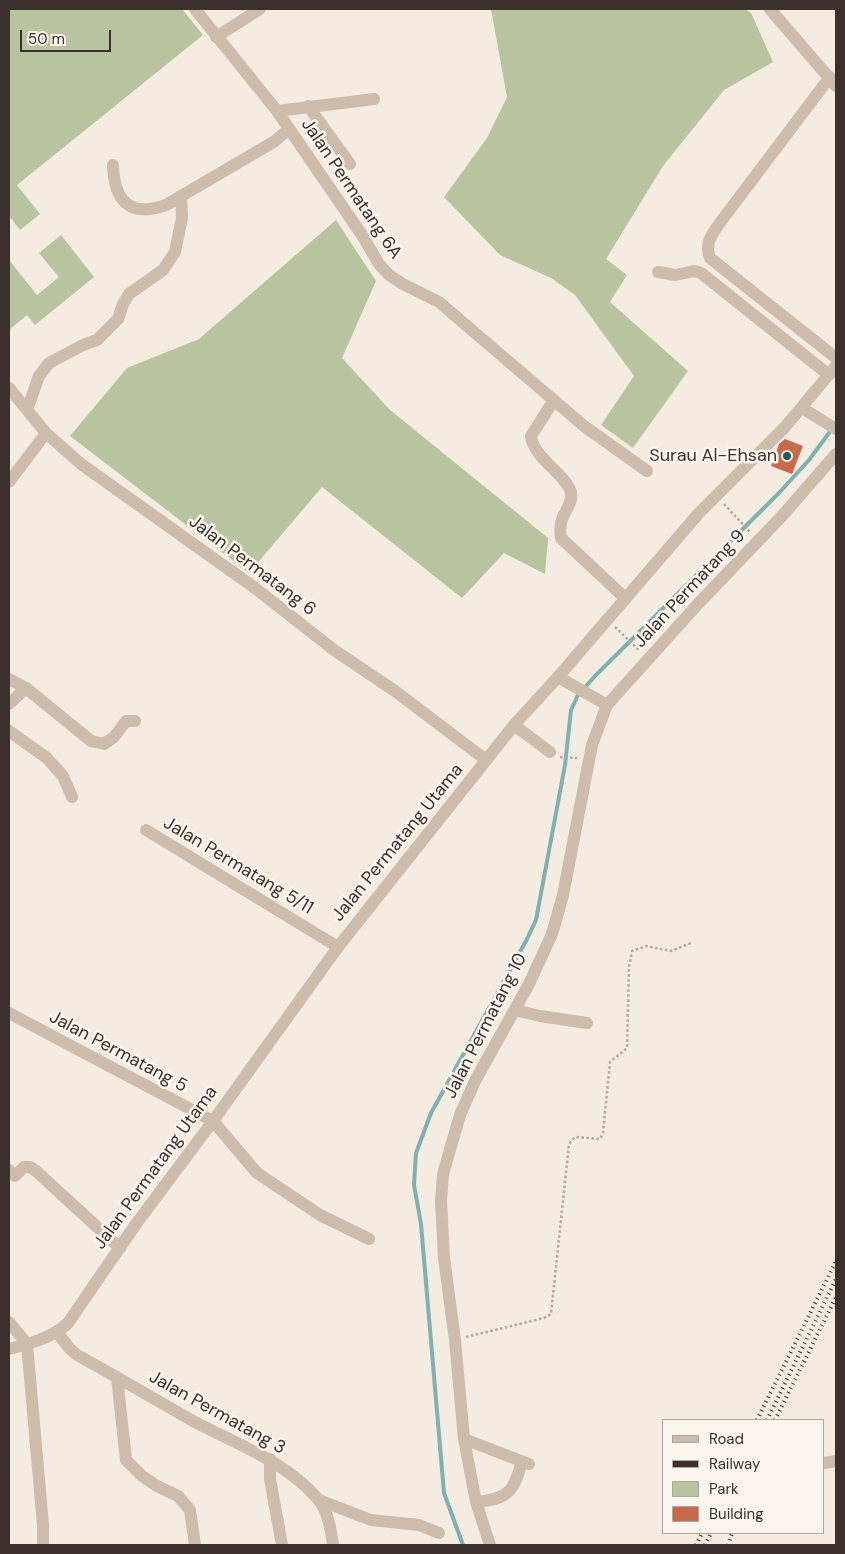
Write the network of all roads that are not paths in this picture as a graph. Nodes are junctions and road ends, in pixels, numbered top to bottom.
1 (195, 9) edge
2 (260, 9) edge
3 (770, 9) edge
4 (216, 37) junction
5 (833, 82) edge
6 (374, 99) dead end
7 (308, 106) junction
8 (277, 111) junction
9 (289, 129) junction
10 (350, 164) dead end
11 (113, 166) dead end
12 (181, 196) junction
13 (658, 272) dead end
14 (836, 358) edge
15 (832, 370) edge
16 (9, 388) edge
17 (554, 400) junction
18 (802, 408) junction
19 (27, 410) junction
20 (836, 429) edge
21 (46, 433) junction
22 (836, 454) edge
23 (647, 471) dead end
24 (9, 482) edge
25 (625, 598) junction
26 (558, 676) junction
27 (9, 679) edge
28 (26, 688) junction
29 (604, 703) junction
30 (9, 704) edge
31 (135, 721) dead end
32 (514, 725) junction
33 (9, 731) edge
34 (554, 754) road end
35 (486, 760) junction
36 (72, 798) dead end
37 (146, 830) dead end
38 (338, 947) junction
39 (514, 1010) junction
40 (9, 1013) edge
41 (587, 1023) dead end
42 (213, 1121) junction
43 (9, 1170) edge
44 (369, 1239) dead end
45 (120, 1248) junction
46 (9, 1322) edge
47 (57, 1332) junction
48 (27, 1344) junction
49 (9, 1349) edge
50 (117, 1377) junction
51 (464, 1439) junction
52 (270, 1459) junction
53 (319, 1500) junction
54 (476, 1502) junction
55 (439, 1533) dead end
56 (43, 1545) edge
57 (195, 1545) edge
58 (282, 1545) edge
59 (333, 1545) edge
60 (490, 1545) edge

1 - 4 street, Jalan Permatang 6A
2 - 4 street
3 - 5 street
4 - 8 street, Jalan Permatang 6A
5 - 14 street
6 - 7 street
7 - 8 street
7 - 10 street
8 - 9 street, Jalan Permatang 6A
9 - 12 street
9 - 17 street, Jalan Permatang 6A
11 - 12 street
12 - 19 street
13 - 15 street
15 - 18 street, Jalan Permatang Utama
16 - 19 street, Jalan Permatang 6
17 - 23 street, Jalan Permatang 6A
17 - 25 street
18 - 20 street
18 - 25 street, Jalan Permatang Utama
19 - 21 street, Jalan Permatang 6
21 - 24 street
21 - 35 street, Jalan Permatang 6
22 - 29 street, Jalan Permatang 9
25 - 26 street, Jalan Permatang Utama
26 - 29 street
26 - 32 street, Jalan Permatang Utama
27 - 28 street
28 - 30 street
28 - 31 street
29 - 39 street, Jalan Permatang 10
32 - 34 street
32 - 35 street, Jalan Permatang Utama
33 - 36 street
35 - 38 street, Jalan Permatang Utama
37 - 38 street, Jalan Permatang 5/11
38 - 42 street, Jalan Permatang Utama
39 - 41 street
39 - 51 street, Jalan Permatang 10
40 - 42 street, Jalan Permatang 5
42 - 44 street
42 - 45 street, Jalan Permatang Utama
43 - 45 street
45 - 47 street, Jalan Permatang Utama
46 - 48 street
47 - 48 street, Jalan Permatang Utama
47 - 50 street, Jalan Permatang 3
48 - 49 street, Jalan Permatang Utama
48 - 56 street
50 - 52 street, Jalan Permatang 3
50 - 57 street
51 - 54 street, Jalan Permatang 10
51 - 54 street
52 - 53 street, Jalan Permatang 3
52 - 58 street
53 - 55 street
53 - 59 street, Jalan Permatang 3
54 - 60 street, Jalan Permatang 10

